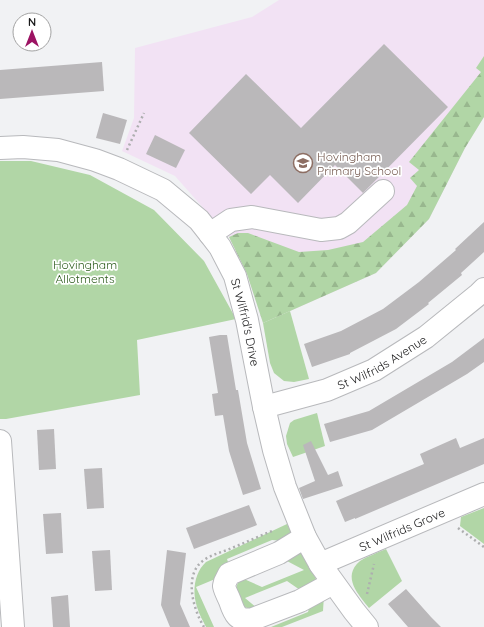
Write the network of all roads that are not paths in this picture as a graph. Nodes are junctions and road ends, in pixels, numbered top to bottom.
1 (0, 148) edge
2 (383, 191) dead end
3 (210, 234) junction
4 (484, 289) edge
5 (264, 407) junction
6 (0, 441) edge
7 (484, 494) edge
8 (305, 537) junction
9 (320, 564) junction
10 (333, 583) junction
11 (364, 623) edge
12 (13, 627) edge

1 - 3 street, St Wilfrid's Drive
2 - 3 street
3 - 5 street, St Wilfrid's Drive
4 - 5 street, St Wilfrids Avenue
5 - 8 street, St Wilfrid's Drive
6 - 12 street
7 - 9 street, St Wilfrids Grove
8 - 9 street, St Wilfrid's Drive
8 - 10 street
9 - 10 street, St Wilfrid's Drive
10 - 11 street, St Wilfrid's Drive

